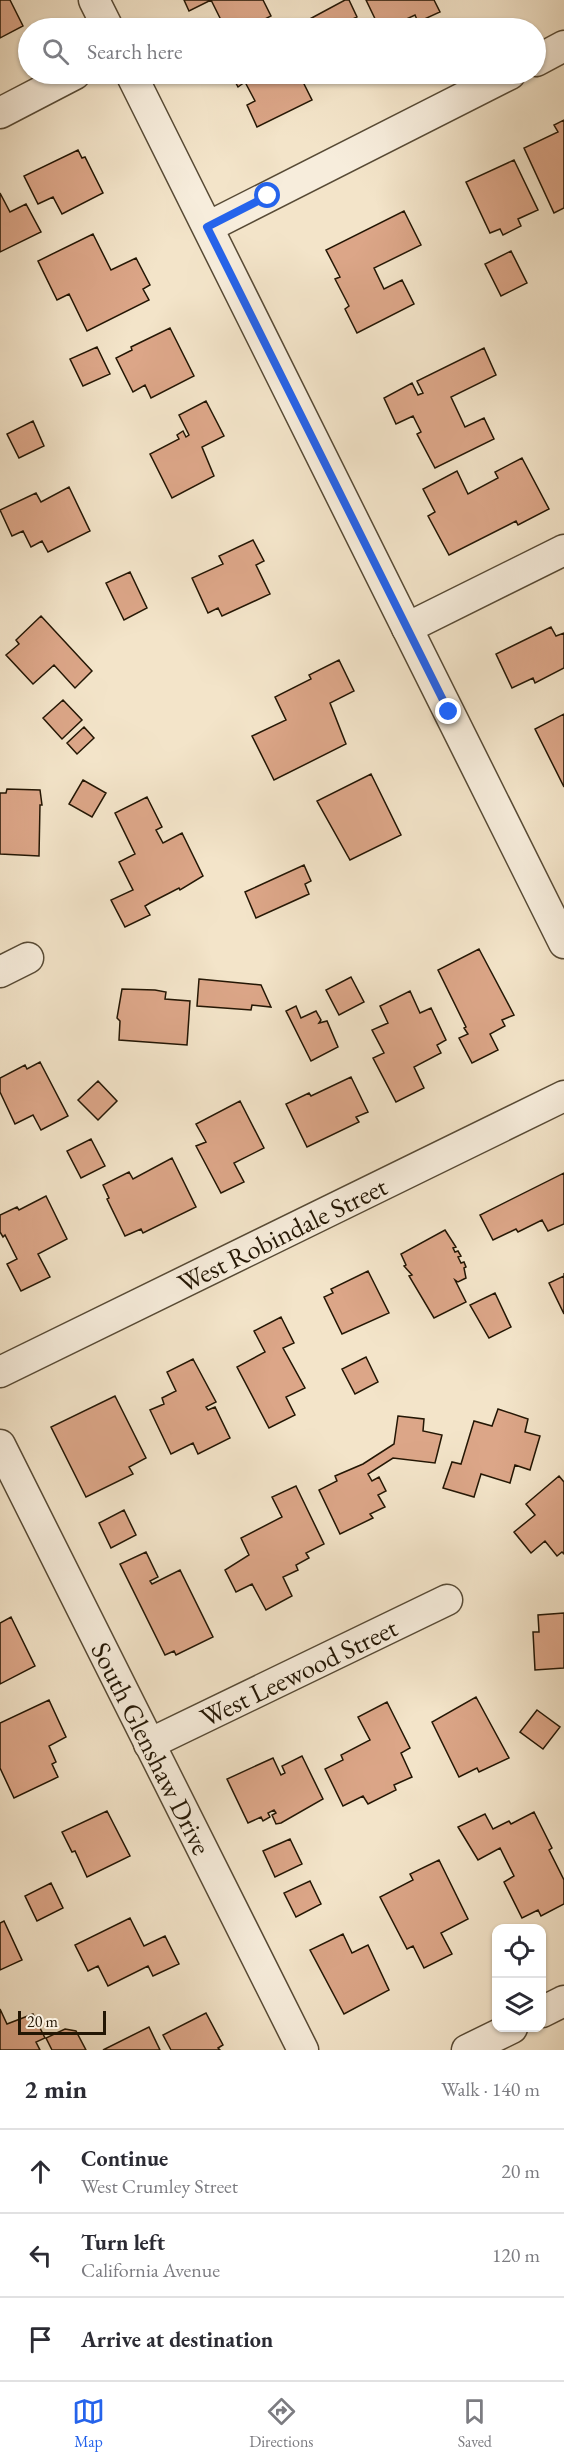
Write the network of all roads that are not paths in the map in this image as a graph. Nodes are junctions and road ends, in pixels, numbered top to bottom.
1 (94, 0) edge
2 (103, 18) edge
3 (564, 46) edge
4 (546, 56) edge
5 (56, 84) edge
6 (136, 84) edge
7 (490, 84) edge
8 (0, 113) edge
9 (207, 227) junction
10 (564, 550) edge
11 (407, 628) junction
12 (564, 943) edge
13 (28, 958) dead end
14 (0, 972) edge
15 (564, 1096) edge
16 (0, 1372) edge
17 (0, 1445) edge
18 (447, 1600) dead end
19 (149, 1744) junction
20 (564, 2001) edge
21 (546, 2010) edge
22 (504, 2032) edge
23 (303, 2050) edge
24 (467, 2050) edge

1 - 2 street
3 - 4 street
5 - 8 street
6 - 9 street
7 - 9 street
9 - 11 street
10 - 11 street
11 - 12 street
13 - 14 street
15 - 16 street, West Robindale Street
17 - 19 street, South Glenshaw Drive
18 - 19 street, West Leewood Street
19 - 23 street, South Glenshaw Drive
20 - 21 street
22 - 24 street

